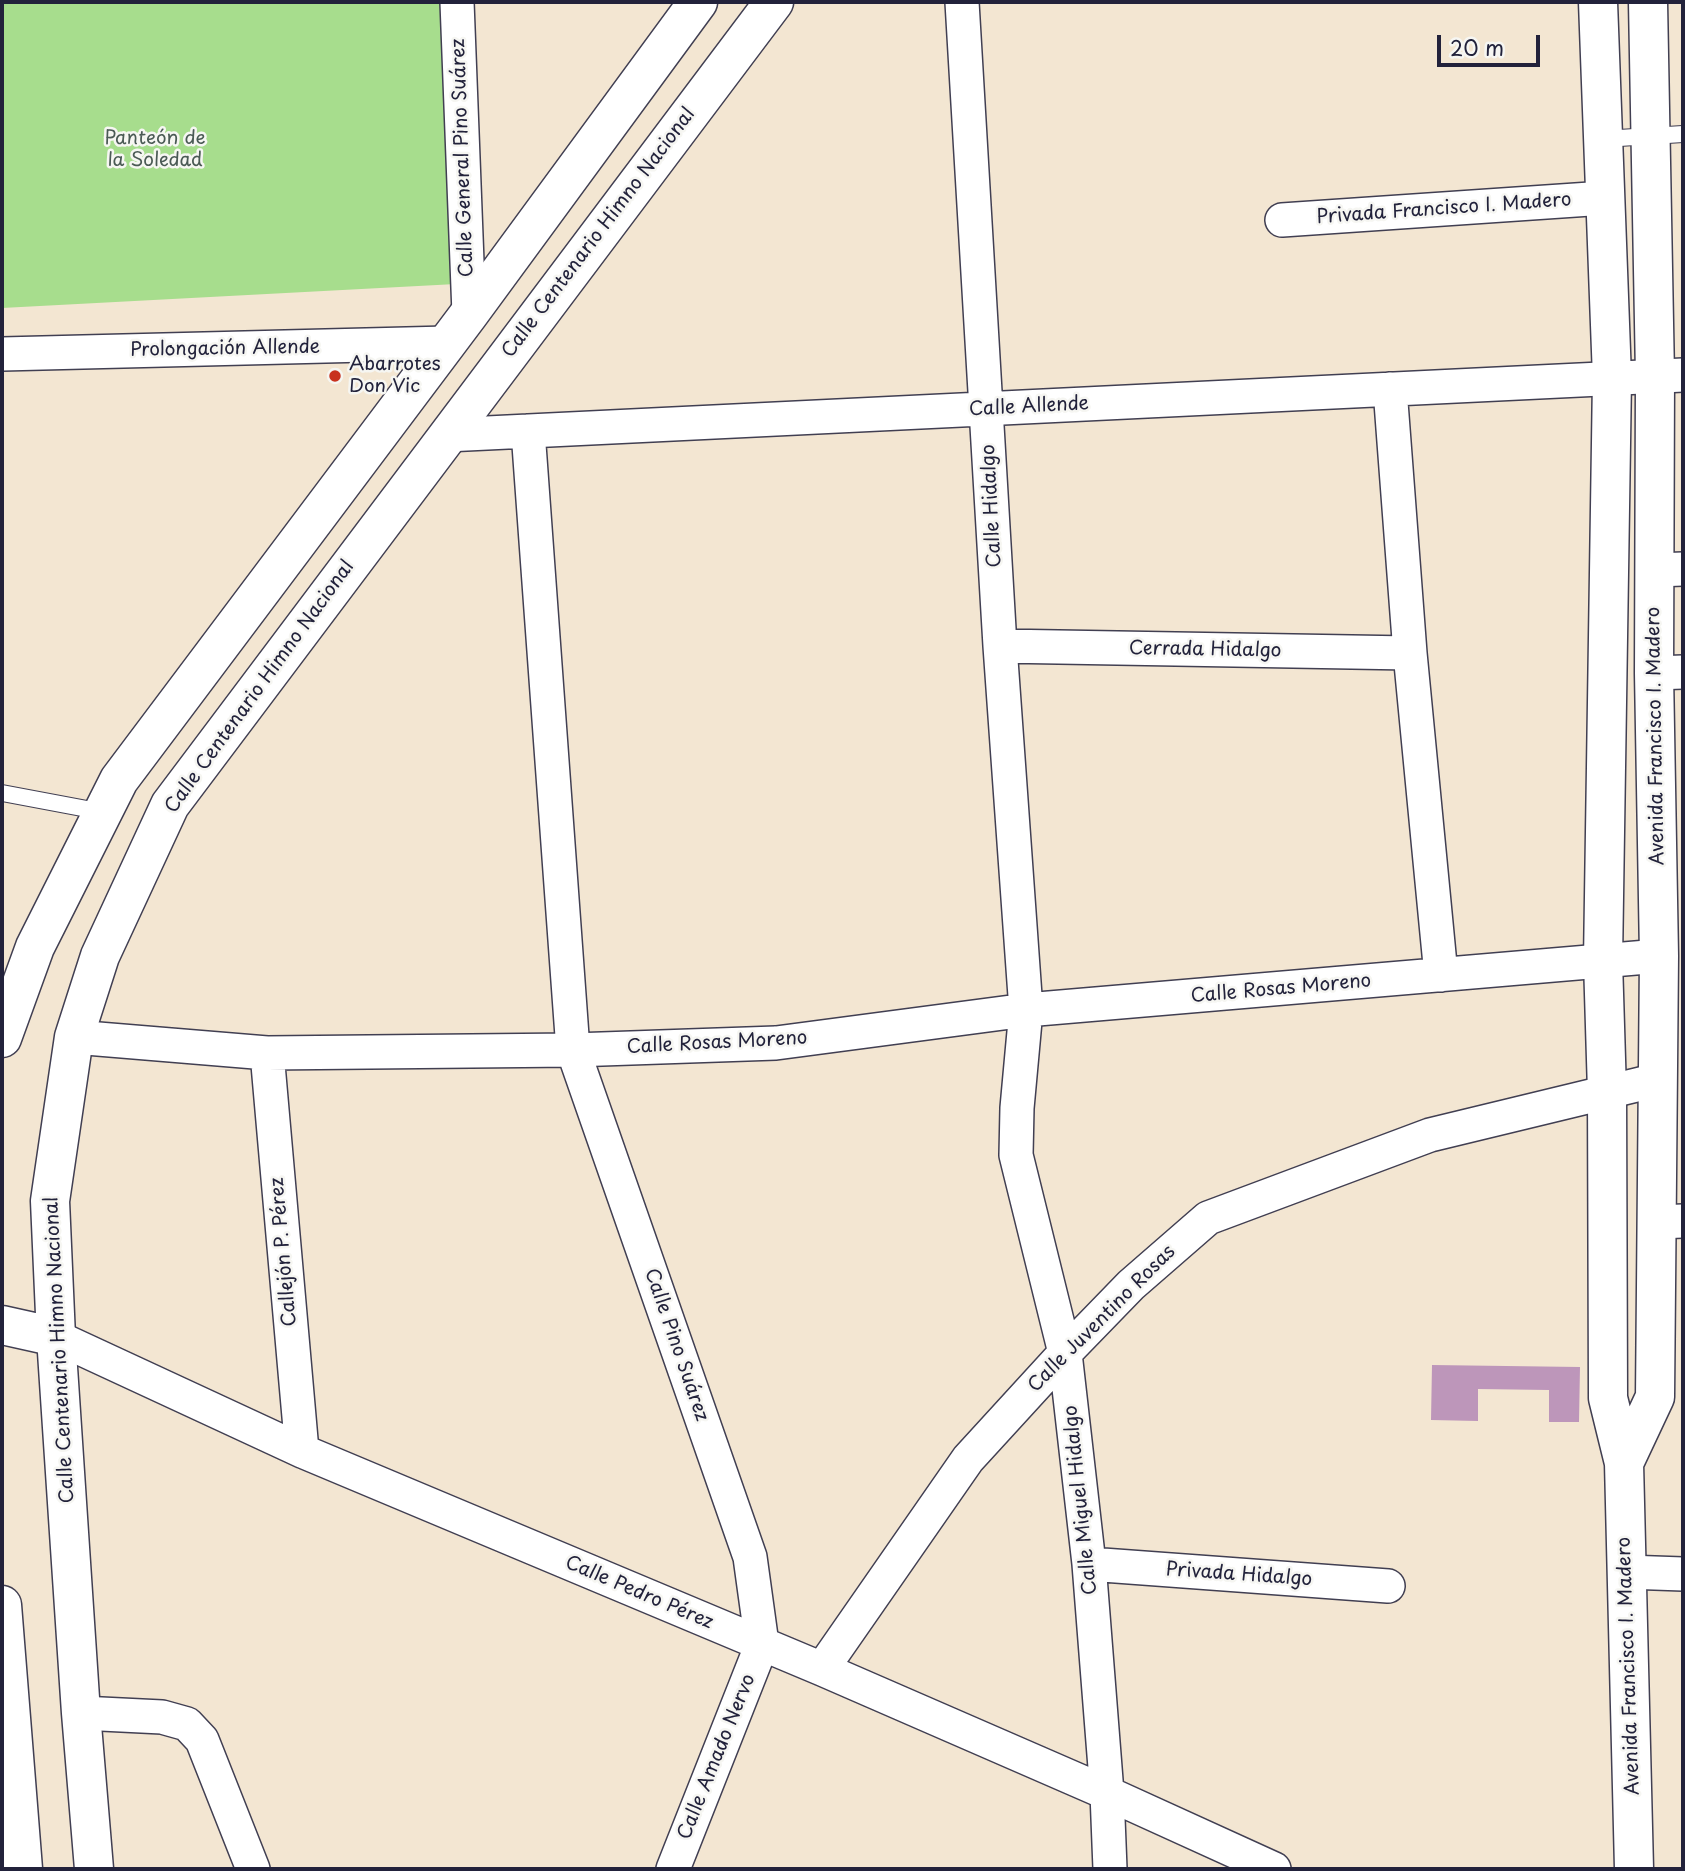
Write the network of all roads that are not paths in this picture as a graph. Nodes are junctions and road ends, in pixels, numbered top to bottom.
1 (457, 2) edge
2 (698, 2) edge
3 (774, 2) edge
4 (962, 2) edge
5 (1598, 2) edge
6 (1648, 2) edge
7 (1667, 135) edge
8 (1603, 139) junction
9 (1605, 198) junction
10 (1282, 220) dead end
11 (458, 328) junction
12 (2, 354) edge
13 (1669, 375) edge
14 (1612, 378) junction
15 (1390, 389) junction
16 (988, 410) junction
17 (528, 431) junction
18 (446, 435) junction
19 (1669, 569) edge
20 (1000, 646) junction
21 (1410, 653) junction
22 (1669, 672) edge
23 (2, 793) edge
24 (103, 812) junction
25 (1659, 957) junction
26 (1603, 961) junction
27 (1441, 975) junction
28 (1026, 1010) junction
29 (74, 1037) junction
30 (2, 1038) edge
31 (573, 1050) junction
32 (267, 1052) junction
33 (1657, 1080) junction
34 (1607, 1092) junction
35 (1670, 1222) edge
36 (2, 1325) edge
37 (56, 1337) junction
38 (1065, 1353) junction
39 (302, 1451) junction
40 (1624, 1463) junction
41 (1089, 1564) junction
42 (1626, 1572) junction
43 (1683, 1574) edge
44 (1388, 1586) dead end
45 (2, 1605) edge
46 (762, 1644) junction
47 (822, 1670) junction
48 (81, 1713) junction
49 (1107, 1793) junction
50 (10, 1815) edge
51 (23, 1869) edge
52 (94, 1869) edge
53 (253, 1869) edge
54 (673, 1869) edge
55 (1110, 1869) edge
56 (1274, 1869) edge
57 (1634, 1869) edge

1 - 11 street, Calle General Pino Suárez
2 - 11 main road
3 - 18 main road, Calle Centenario Himno Nacional
4 - 16 street, Calle Hidalgo
5 - 8 main road, Avenida Francisco I. Madero
6 - 7 main road, Avenida Francisco I. Madero
7 - 8 lane
7 - 13 main road, Avenida Francisco I. Madero
8 - 9 main road, Avenida Francisco I. Madero
9 - 10 street, Privada Francisco I. Madero
9 - 14 main road, Avenida Francisco I. Madero
11 - 12 street, Prolongación Allende
11 - 24 main road
13 - 14 street, Calle Allende
13 - 19 main road, Avenida Francisco I. Madero
14 - 15 street, Calle Allende
14 - 26 main road, Avenida Francisco I. Madero
15 - 16 street, Calle Allende
15 - 21 street
16 - 17 street, Calle Allende
16 - 20 street, Calle Hidalgo
17 - 18 street, Calle Allende
17 - 31 street, Calle Pino Suárez
18 - 29 main road, Calle Centenario Himno Nacional
19 - 22 main road, Avenida Francisco I. Madero
20 - 21 street, Cerrada Hidalgo
20 - 28 street, Calle Hidalgo
21 - 27 street
22 - 25 main road, Avenida Francisco I. Madero
23 - 24 lane
24 - 30 main road
25 - 26 street, Calle Rosas Moreno
25 - 33 main road, Avenida Francisco I. Madero
26 - 27 street, Calle Rosas Moreno
26 - 34 main road, Avenida Francisco I. Madero
27 - 28 street, Calle Rosas Moreno
28 - 31 street, Calle Rosas Moreno
28 - 38 street, Calle Miguel Hidalgo
29 - 32 street, Calle Rosas Moreno
29 - 37 main road, Calle Centenario Himno Nacional
31 - 32 street, Calle Rosas Moreno
31 - 46 street, Calle Pino Suárez
32 - 39 street, Callejón P. Pérez
33 - 34 street, Calle Juventino Rosas
33 - 35 main road, Avenida Francisco I. Madero
34 - 38 street, Calle Juventino Rosas
34 - 40 main road, Avenida Francisco I. Madero
35 - 40 main road, Avenida Francisco I. Madero
36 - 37 main road, Calle Pedro Pérez
37 - 39 street, Calle Pedro Pérez
37 - 48 main road, Calle Centenario Himno Nacional
38 - 41 street, Calle Miguel Hidalgo
38 - 47 street, Calle Juventino Rosas
39 - 46 street, Calle Pedro Pérez
40 - 42 main road, Avenida Francisco I. Madero
41 - 44 street, Privada Hidalgo
41 - 49 street, Calle Miguel Hidalgo
42 - 43 street
42 - 57 main road, Avenida Francisco I. Madero
45 - 50 main road
46 - 47 street, Calle Pedro Pérez
46 - 54 street, Calle Amado Nervo
47 - 49 street, Calle Pedro Pérez
48 - 52 main road, Calle Centenario Himno Nacional
48 - 53 street
49 - 55 street, Calle Miguel Hidalgo
49 - 56 street, Calle Pedro Pérez
50 - 51 main road

